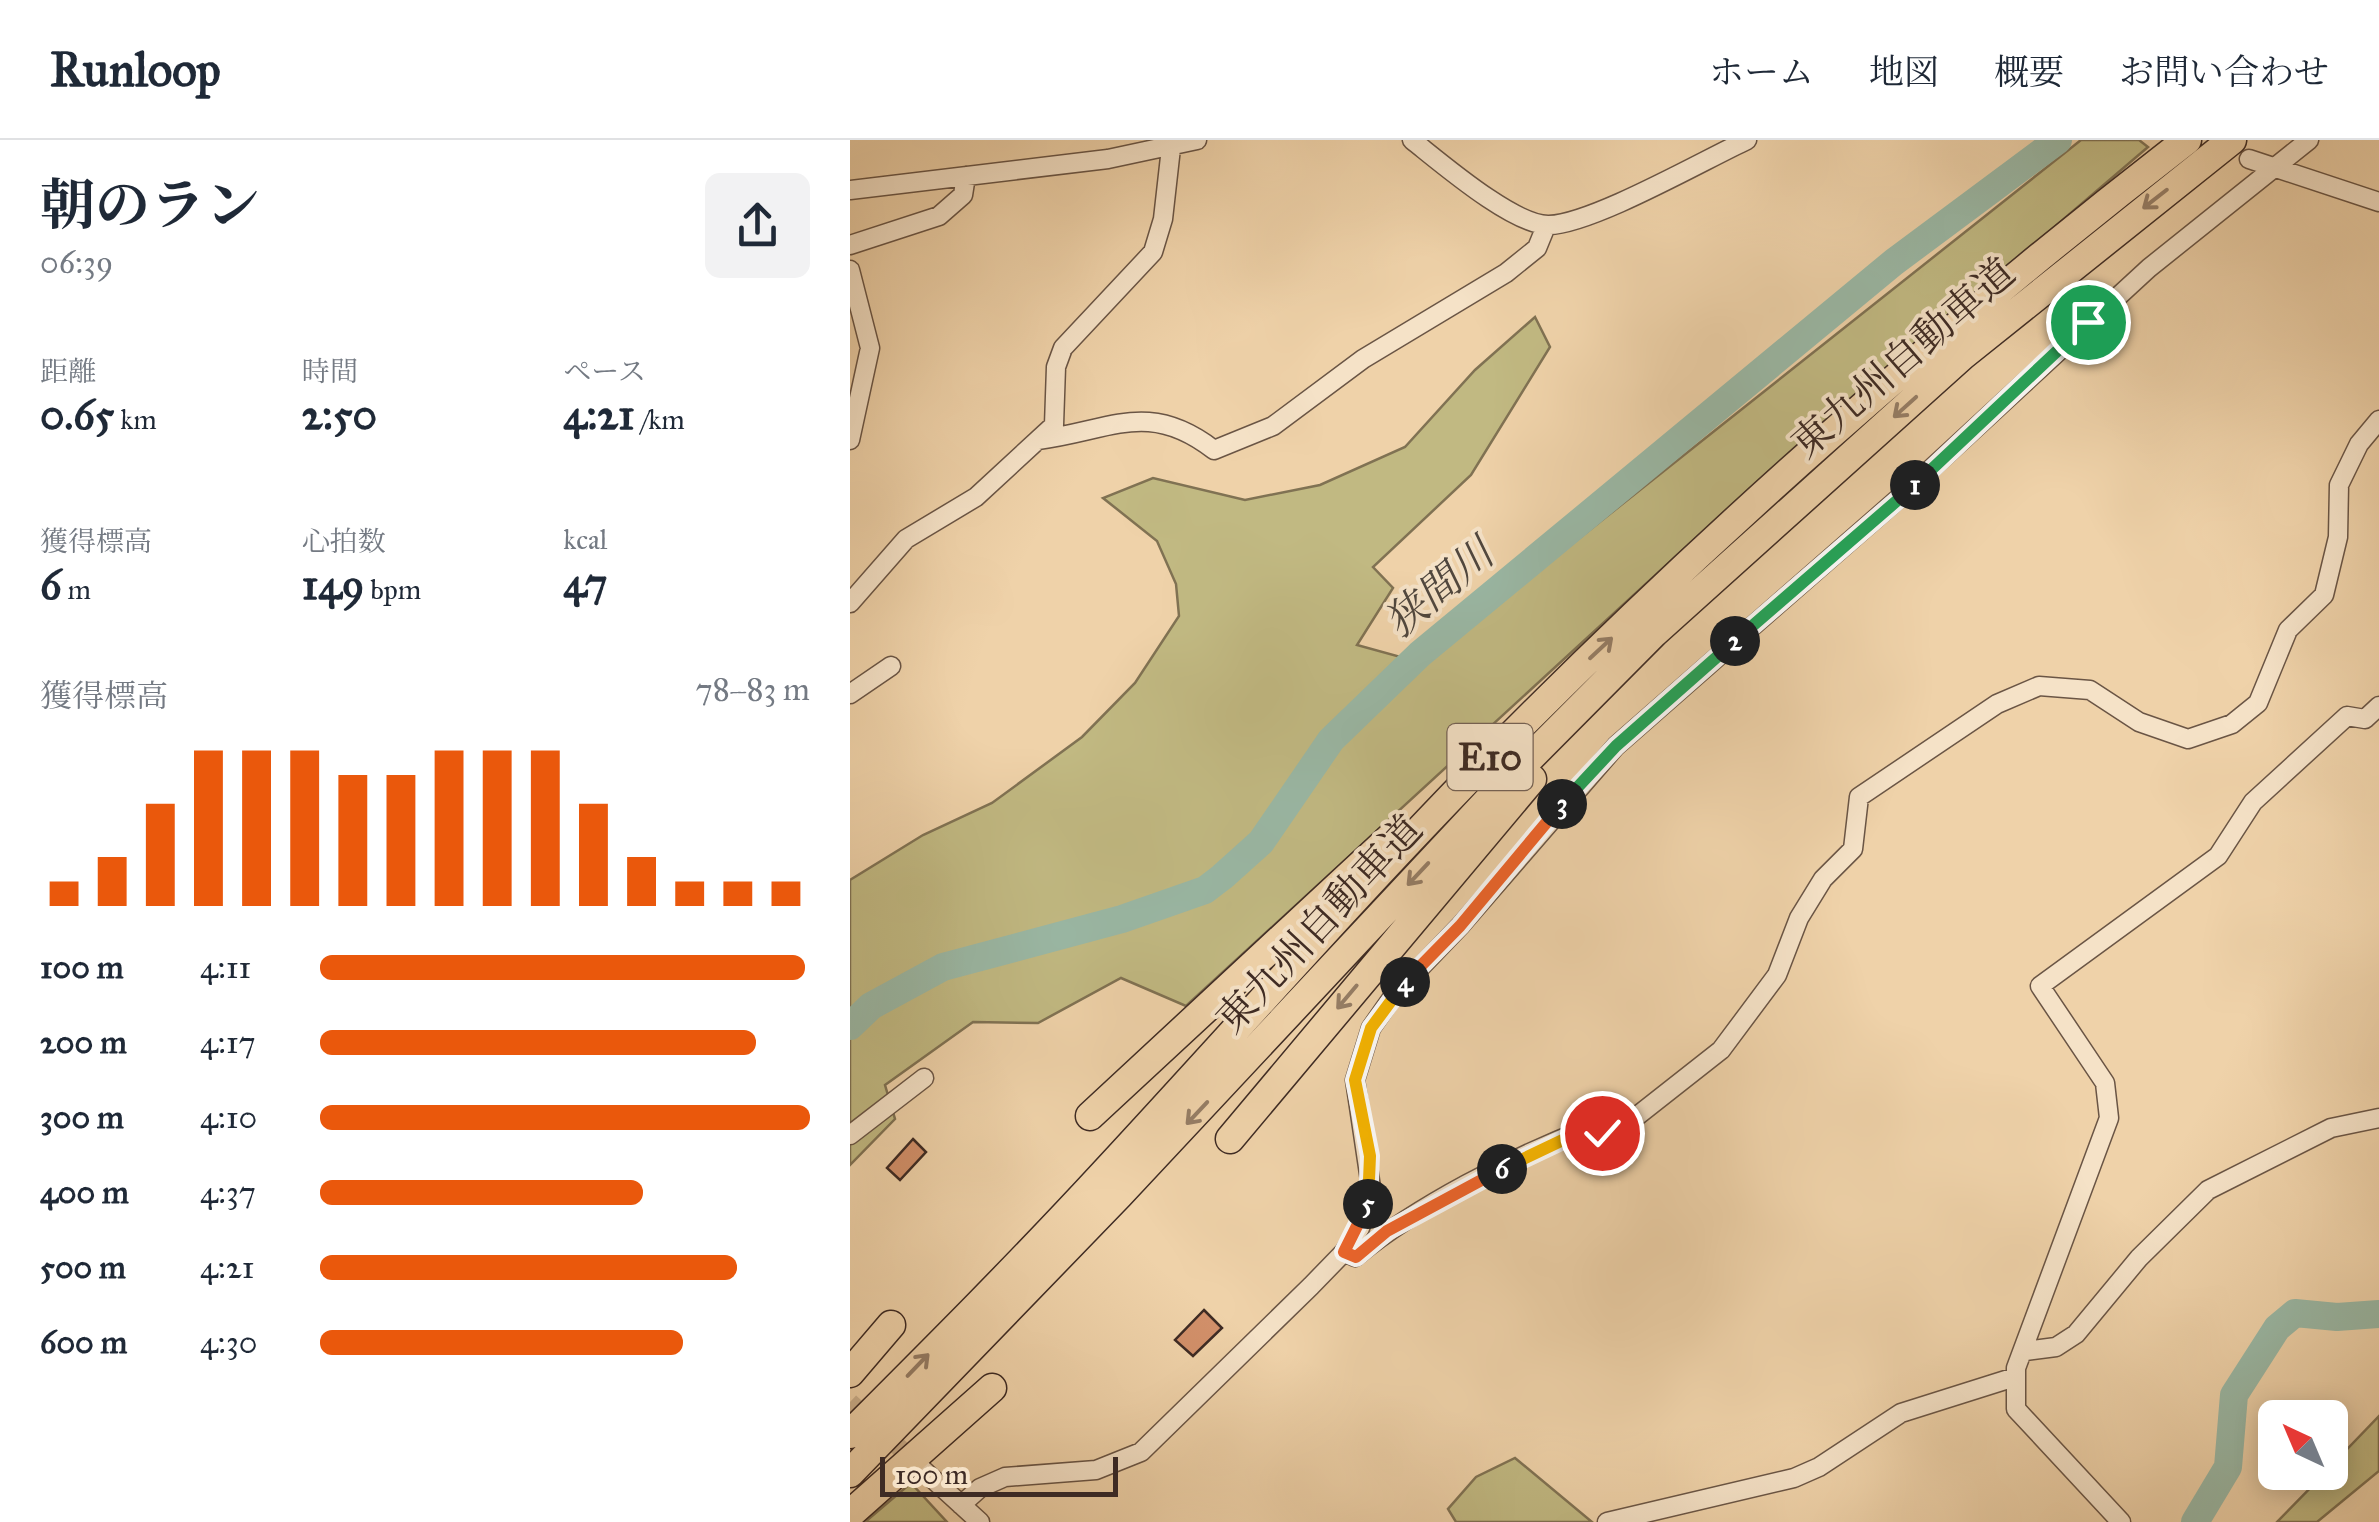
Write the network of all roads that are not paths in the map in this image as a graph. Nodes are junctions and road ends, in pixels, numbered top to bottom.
1 (1197, 140) edge
2 (1748, 140) edge
3 (2187, 140) edge
4 (2309, 140) edge
5 (1424, 144) edge
6 (1171, 148) junction
7 (2240, 150) edge
8 (2270, 169) junction
9 (966, 176) junction
10 (850, 190) edge
11 (2379, 202) edge
12 (1546, 226) junction
13 (850, 245) edge
14 (850, 270) edge
15 (2379, 420) edge
16 (850, 440) edge
17 (1038, 440) junction
18 (1788, 510) junction
19 (850, 572) edge
20 (856, 596) edge
21 (892, 666) dead end
22 (1566, 682) junction
23 (850, 694) edge
24 (2379, 706) edge
25 (924, 1078) dead end
26 (1090, 1116) dead end
27 (2379, 1118) edge
28 (850, 1135) edge
29 (1230, 1138) dead end
30 (1344, 1252) junction
31 (891, 1325) dead end
32 (2025, 1351) junction
33 (850, 1373) edge
34 (2016, 1377) junction
35 (992, 1388) dead end
36 (850, 1434) edge
37 (922, 1469) tunnel mouth
38 (850, 1473) edge
39 (961, 1504) junction
40 (850, 1514) edge
41 (980, 1522) edge
42 (1607, 1522) edge
43 (2121, 1522) edge

1 - 6 street
2 - 12 street
22 -> 3 highway, 東九州自動車道 / E10
4 - 8 street
5 - 12 street
6 - 9 street
6 - 17 street
7 - 8 street
7 -> 18 highway, 東九州自動車道 / E10
8 - 11 street
8 - 30 street
9 - 10 street
9 - 13 street
12 - 17 street
14 - 16 street
15 - 30 street
17 - 20 street
18 -> 29 highway
18 -> 38 highway, 東九州自動車道 / E10
19 - 20 street
21 - 23 street
22 - 26 highway
36 -> 22 highway, 東九州自動車道 / E10
24 - 32 street
25 - 28 street
27 - 32 street
30 - 39 street
31 - 33 highway
32 - 34 street
34 - 42 street
34 - 43 street
35 - 40 highway
37 - 39 street
39 - 41 street

